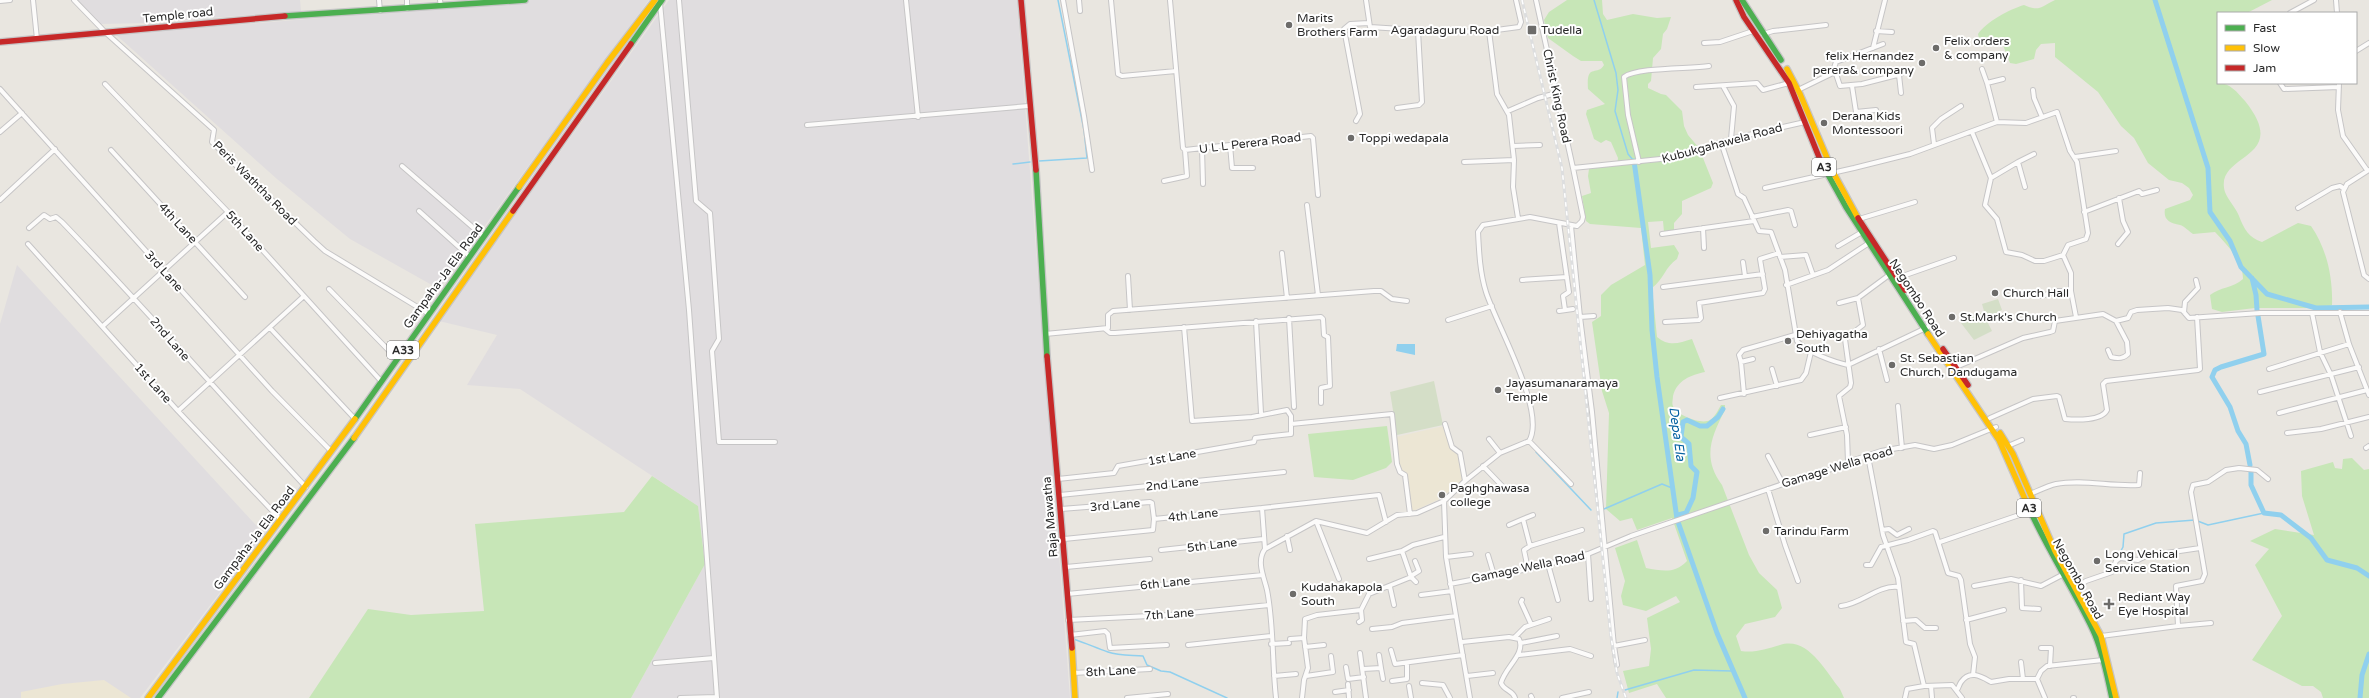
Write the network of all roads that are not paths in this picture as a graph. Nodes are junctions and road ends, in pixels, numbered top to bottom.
1 (10, 0) edge
2 (33, 0) edge
3 (74, 0) edge
4 (379, 0) edge
5 (406, 0) edge
6 (525, 0) edge
7 (679, 0) edge
8 (906, 0) edge
9 (1021, 0) edge
10 (1063, 0) edge
11 (1079, 0) edge
12 (1111, 0) edge
13 (1170, 0) edge
14 (1366, 0) edge
15 (1516, 0) edge
16 (1536, 0) edge
17 (1736, 0) edge
18 (1742, 0) edge
19 (1885, 0) edge
20 (2314, 0) edge
21 (2336, 0) edge
22 (0, 1) edge
23 (486, 1) edge
24 (659, 1) edge
25 (440, 3) edge
26 (407, 9) junction
27 (380, 11) junction
28 (1080, 11) dead end
29 (2292, 12) edge
30 (2337, 12) edge
31 (1368, 23) junction
32 (1826, 25) dead end
33 (1754, 30) junction
34 (1418, 31) junction
35 (1489, 31) junction
36 (1876, 31) junction
37 (105, 32) junction
38 (1892, 32) dead end
39 (1763, 34) junction
40 (37, 38) junction
41 (0, 42) edge
42 (1704, 43) dead end
43 (2369, 43) edge
44 (1884, 44) dead end
45 (1873, 48) junction
46 (2357, 50) edge
47 (1709, 66) dead end
48 (1982, 69) dead end
49 (1176, 72) junction
50 (1835, 72) junction
51 (2002, 79) dead end
52 (1789, 83) junction
53 (1987, 83) junction
54 (105, 84) dead end
55 (2281, 84) edge
56 (2339, 85) edge
57 (1723, 86) junction
58 (1852, 86) junction
59 (1696, 87) dead end
60 (0, 89) edge
61 (2034, 90) dead end
62 (1797, 91) junction
63 (1557, 93) junction
64 (1901, 93) dead end
65 (1029, 106) junction
66 (1961, 106) dead end
67 (1397, 108) dead end
68 (1876, 110) dead end
69 (1508, 111) junction
70 (22, 113) junction
71 (918, 117) junction
72 (2042, 117) junction
73 (1356, 121) dead end
74 (1806, 122) junction
75 (1997, 122) junction
76 (807, 125) dead end
77 (0, 132) edge
78 (1972, 132) junction
79 (1731, 139) junction
80 (1721, 142) junction
81 (1934, 144) junction
82 (1230, 145) junction
83 (1540, 145) dead end
84 (1513, 146) junction
85 (1202, 148) junction
86 (55, 149) junction
87 (111, 150) dead end
88 (1185, 150) junction
89 (2116, 151) dead end
90 (2034, 154) dead end
91 (2075, 157) junction
92 (1514, 160) junction
93 (1464, 162) dead end
94 (1638, 162) junction
95 (2018, 162) junction
96 (402, 166) dead end
97 (1253, 168) dead end
98 (1573, 168) junction
99 (1092, 170) dead end
100 (2368, 170) edge
101 (1830, 173) junction
102 (1990, 178) junction
103 (1164, 181) dead end
104 (1203, 184) dead end
105 (2025, 187) dead end
106 (1765, 188) dead end
107 (2344, 188) junction
108 (2157, 190) dead end
109 (1318, 195) dead end
110 (2119, 198) junction
111 (0, 200) edge
112 (1915, 202) dead end
113 (1307, 205) dead end
114 (2298, 208) dead end
115 (419, 210) dead end
116 (228, 212) junction
117 (2084, 212) junction
118 (1518, 218) junction
119 (1753, 219) junction
120 (1859, 219) junction
121 (1559, 223) junction
122 (1570, 226) junction
123 (1795, 226) dead end
124 (30, 228) dead end
125 (1703, 228) junction
126 (1862, 232) junction
127 (1662, 234) dead end
128 (484, 237) junction
129 (196, 242) junction
130 (1869, 243) junction
131 (28, 244) dead end
132 (2118, 244) dead end
133 (1838, 246) dead end
134 (1704, 248) dead end
135 (1282, 252) dead end
136 (1779, 255) junction
137 (2063, 255) junction
138 (470, 257) junction
139 (1954, 258) dead end
140 (1743, 262) dead end
141 (163, 270) junction
142 (1762, 274) junction
143 (1813, 275) junction
144 (1889, 275) junction
145 (1128, 276) dead end
146 (1745, 276) junction
147 (1567, 277) junction
148 (1897, 278) junction
149 (2369, 279) edge
150 (1522, 280) dead end
151 (2196, 280) dead end
152 (1786, 285) junction
153 (1663, 287) dead end
154 (329, 288) dead end
155 (2071, 291) junction
156 (2027, 293) dead end
157 (1318, 295) junction
158 (304, 296) junction
159 (134, 297) junction
160 (245, 297) dead end
161 (1287, 298) junction
162 (1858, 298) junction
163 (1407, 301) dead end
164 (1839, 303) dead end
165 (1492, 306) junction
166 (1573, 309) dead end
167 (1130, 310) junction
168 (1559, 310) dead end
169 (1565, 310) junction
170 (2184, 312) junction
171 (2340, 312) junction
172 (2312, 313) junction
173 (2369, 313) edge
174 (430, 314) junction
175 (1594, 316) dead end
176 (1580, 317) junction
177 (2076, 317) junction
178 (2197, 317) junction
179 (1289, 318) junction
180 (1448, 320) dead end
181 (1256, 321) junction
182 (2116, 321) junction
183 (1665, 322) dead end
184 (103, 326) junction
185 (1184, 327) junction
186 (270, 328) junction
187 (1926, 328) junction
188 (1106, 329) junction
189 (1045, 334) junction
190 (1795, 335) junction
191 (2350, 344) junction
192 (1879, 349) junction
193 (2108, 350) dead end
194 (1811, 352) junction
195 (2320, 352) junction
196 (239, 354) junction
197 (1753, 359) dead end
198 (397, 360) junction
199 (1741, 362) junction
200 (1848, 365) junction
201 (2359, 367) junction
202 (1954, 368) junction
203 (1772, 369) dead end
204 (2269, 369) dead end
205 (2331, 375) junction
206 (1887, 380) dead end
207 (381, 381) junction
208 (209, 383) junction
209 (1777, 386) junction
210 (2367, 390) junction
211 (2260, 392) dead end
212 (1744, 394) junction
213 (2369, 395) edge
214 (1720, 398) dead end
215 (2338, 398) junction
216 (1321, 403) dead end
217 (1898, 406) dead end
218 (1294, 407) dead end
219 (178, 411) junction
220 (1262, 413) junction
221 (2279, 413) dead end
222 (2369, 417) edge
223 (1990, 418) junction
224 (355, 419) junction
225 (2347, 423) junction
226 (1291, 424) junction
227 (1445, 424) dead end
228 (1846, 427) junction
229 (1994, 428) junction
230 (2287, 434) dead end
231 (1810, 435) dead end
232 (2351, 436) dead end
233 (1489, 439) dead end
234 (2022, 440) dead end
235 (1529, 441) junction
236 (775, 442) dead end
237 (2008, 446) junction
238 (1902, 448) junction
239 (331, 451) junction
240 (1500, 453) junction
241 (1768, 456) dead end
242 (1868, 456) junction
243 (1848, 462) junction
244 (1483, 466) junction
245 (1284, 472) dead end
246 (2140, 474) dead end
247 (1058, 479) junction
248 (2268, 479) dead end
249 (1465, 481) junction
250 (1571, 484) dead end
251 (1783, 484) junction
252 (306, 487) junction
253 (1768, 489) junction
254 (1507, 491) dead end
255 (2029, 494) junction
256 (1060, 495) junction
257 (1444, 501) junction
258 (1262, 508) junction
259 (1062, 509) junction
260 (2031, 511) junction
261 (1410, 514) junction
262 (1533, 515) dead end
263 (1154, 519) junction
264 (1523, 519) junction
265 (281, 520) junction
266 (1316, 521) junction
267 (1386, 522) junction
268 (1509, 525) dead end
269 (1909, 529) dead end
270 (1582, 530) dead end
271 (1882, 530) junction
272 (1287, 536) junction
273 (1444, 537) junction
274 (1064, 539) junction
275 (1264, 539) junction
276 (1940, 542) junction
277 (1887, 544) junction
278 (1530, 546) junction
279 (1605, 547) junction
280 (2200, 548) junction
281 (1264, 549) junction
282 (1161, 550) dead end
283 (1290, 550) dead end
284 (1402, 550) junction
285 (1471, 554) dead end
286 (1588, 554) junction
287 (1488, 555) dead end
288 (1446, 557) junction
289 (1150, 558) dead end
290 (1369, 559) dead end
291 (1415, 561) dead end
292 (1548, 564) junction
293 (1866, 565) dead end
294 (1066, 567) junction
295 (1528, 569) junction
296 (1263, 575) junction
297 (1494, 575) junction
298 (2062, 575) junction
299 (1411, 576) junction
300 (1339, 579) dead end
301 (2021, 580) junction
302 (1798, 581) dead end
303 (1416, 582) dead end
304 (1450, 584) junction
305 (1974, 586) dead end
306 (1390, 587) junction
307 (1898, 587) junction
308 (2076, 588) junction
309 (1452, 591) junction
310 (1067, 594) junction
311 (1421, 595) dead end
312 (1591, 599) dead end
313 (1522, 600) dead end
314 (1558, 600) dead end
315 (1269, 605) junction
316 (1394, 605) dead end
317 (1842, 606) dead end
318 (2039, 609) dead end
319 (1361, 610) junction
320 (2004, 610) dead end
321 (1456, 616) junction
322 (1549, 619) dead end
323 (1068, 620) junction
324 (1966, 620) junction
325 (1903, 621) junction
326 (1359, 622) dead end
327 (2212, 623) dead end
328 (1531, 624) junction
329 (2178, 626) junction
330 (1936, 628) dead end
331 (1372, 629) dead end
332 (1070, 635) junction
333 (1271, 636) junction
334 (1556, 636) dead end
335 (2101, 636) junction
336 (1304, 638) junction
337 (1514, 638) junction
338 (1645, 640) dead end
339 (1462, 642) junction
340 (1521, 642) junction
341 (1271, 644) junction
342 (1168, 645) dead end
343 (1188, 645) dead end
344 (1324, 645) dead end
345 (1614, 646) junction
346 (1305, 647) junction
347 (2041, 648) dead end
348 (1391, 650) dead end
349 (1360, 652) dead end
350 (1379, 655) dead end
351 (1463, 655) junction
352 (1519, 655) junction
353 (1331, 656) dead end
354 (1591, 656) dead end
355 (714, 658) junction
356 (2103, 660) junction
357 (2021, 662) dead end
358 (655, 663) dead end
359 (1407, 663) junction
360 (1617, 665) dead end
361 (2050, 666) junction
362 (1346, 667) dead end
363 (1381, 668) junction
364 (1150, 669) dead end
365 (1363, 669) junction
366 (1073, 673) junction
367 (1493, 673) dead end
368 (1296, 674) dead end
369 (1973, 675) junction
370 (1274, 676) junction
371 (1306, 676) junction
372 (1467, 676) junction
373 (1364, 677) junction
374 (1383, 679) dead end
375 (2023, 679) junction
376 (2037, 679) junction
377 (1392, 682) dead end
378 (1422, 683) dead end
379 (1348, 684) dead end
380 (1409, 686) dead end
381 (1924, 686) junction
382 (1931, 686) junction
383 (1349, 690) junction
384 (1957, 690) junction
385 (1335, 692) dead end
386 (1589, 692) dead end
387 (1168, 694) dead end
388 (717, 697) edge
389 (148, 698) edge
390 (158, 698) edge
391 (680, 698) edge
392 (1075, 698) edge
393 (1127, 698) edge
394 (1276, 698) edge
395 (1302, 698) edge
396 (1349, 698) edge
397 (1366, 698) edge
398 (1411, 698) edge
399 (1450, 698) edge
400 (1470, 698) edge
401 (1515, 698) edge
402 (1562, 698) edge
403 (1905, 698) edge
404 (1932, 698) edge
405 (1962, 698) edge
406 (2045, 698) edge
407 (2112, 698) edge
408 (2116, 698) edge

1 - 22 street
2 - 40 street
3 - 37 street
4 - 27 street
5 - 26 street
6 - 23 main road, Temple road
7 - 236 street
8 - 71 street
9 - 65 main road, Raja Mawatha
10 - 99 street
11 - 28 street
12 - 49 street
13 - 49 street, U L L Perera Road
14 - 31 street
15 - 35 street, Agaradaguru Road
16 - 63 street, Christ King Road
17 - 33 main road, Negombo Road / A3
18 - 39 main road, Negombo Road / A3
19 - 36 street
20 - 29 street
21 - 30 street
23 - 25 main road, Temple road
24 - 128 main road, Gampaha-Ja Ela Road / A33
24 - 355 street
24 - 390 main road, Gampaha-Ja Ela Road / A33
25 - 26 main road, Temple road
26 - 27 main road, Temple road
27 - 37 main road, Temple road
31 - 34 street, Agaradaguru Road
31 - 73 street
32 - 39 street
33 - 42 street
33 - 52 main road, Negombo Road / A3
34 - 35 street, Agaradaguru Road
34 - 67 street
35 - 69 street
36 - 38 street
36 - 45 street
37 - 40 main road, Temple road
37 - 174 street, Peris Waththa Road
39 - 62 main road, Negombo Road / A3
40 - 41 main road, Temple road
43 - 46 street
44 - 45 street
45 - 50 street
47 - 94 street
48 - 53 street
49 - 88 street, U L L Perera Road
50 - 58 street
50 - 62 street
51 - 53 street
52 - 57 street
52 - 62 main road, Negombo Road / A3
53 - 75 street
54 - 116 street, 5th Lane
55 - 56 street
56 - 100 street
57 - 59 street
57 - 79 street
58 - 64 street
58 - 68 street
60 - 70 street, 3rd Lane
61 - 72 street
62 - 74 main road, Negombo Road / A3
62 - 101 main road, Negombo Road / A3
63 - 69 street
63 - 98 street, Christ King Road
65 - 71 street
65 - 189 main road, Raja Mawatha
66 - 81 street
69 - 84 street
70 - 77 street
70 - 86 street, 3rd Lane
71 - 76 street
72 - 75 street
72 - 91 street
74 - 79 street, Kubukgahawela Road
74 - 101 main road, Negombo Road / A3
75 - 78 street
78 - 81 street
78 - 102 street
79 - 80 street, Kubukgahawela Road
80 - 94 street, Kubukgahawela Road
80 - 119 street
81 - 101 street
82 - 85 street, U L L Perera Road
82 - 97 street
82 - 109 street, U L L Perera Road
83 - 84 street
84 - 92 street
85 - 88 street, U L L Perera Road
85 - 104 street
86 - 111 street
86 - 141 street, 3rd Lane
87 - 129 street, 4th Lane
88 - 103 street
89 - 91 street
90 - 95 street
91 - 117 street
92 - 93 street
92 - 118 street
94 - 98 street, Kubukgahawela Road
95 - 102 street
95 - 105 street
96 - 128 street
98 - 122 street
100 - 107 street
101 - 106 street
101 - 120 main road, Negombo Road / A3
101 - 126 main road, Negombo Road / A3
102 - 137 street
107 - 114 street
107 - 149 street
108 - 110 street
110 - 117 street
110 - 132 street
112 - 120 street
113 - 157 street
115 - 138 street
116 - 129 street
116 - 158 street, 5th Lane
117 - 137 street
118 - 121 street
118 - 165 street
119 - 123 street
119 - 125 street
119 - 136 street
120 - 148 main road, Negombo Road / A3
121 - 122 street
121 - 147 street
122 - 176 street
124 - 159 street, 2nd Lane
125 - 127 street
125 - 134 street
126 - 130 main road, Negombo Road / A3
126 - 133 street
128 - 138 main road, Gampaha-Ja Ela Road / A33
129 - 141 street
129 - 160 street, 4th Lane
130 - 143 street
130 - 144 main road, Negombo Road / A3
131 - 184 street, 1st Lane
135 - 161 street
136 - 142 street
136 - 143 street
136 - 152 street
137 - 155 street
138 - 174 main road, Gampaha-Ja Ela Road / A33
139 - 148 street
140 - 146 street
141 - 159 street
141 - 196 street, 3rd Lane
142 - 146 street
142 - 183 street
143 - 152 street
144 - 162 street
144 - 187 main road, Negombo Road / A3
145 - 167 street
146 - 153 street
147 - 150 street
147 - 169 street
148 - 187 main road, Negombo Road / A3
151 - 170 street
152 - 190 street
154 - 198 street
155 - 156 street
155 - 177 street
157 - 161 street
157 - 163 street
158 - 186 street
158 - 207 street, 5th Lane
159 - 184 street
159 - 208 street, 2nd Lane
161 - 167 street
162 - 164 street
162 - 200 street
165 - 180 street
165 - 235 street
166 - 169 street
167 - 188 street
168 - 169 street
170 - 178 street
170 - 182 street
171 - 172 street
171 - 173 street
171 - 191 street
172 - 178 street
172 - 195 street
174 - 198 main road, Gampaha-Ja Ela Road / A33
175 - 176 street
176 - 279 street
177 - 182 street
177 - 202 street
178 - 223 street
179 - 181 street
179 - 216 street
179 - 218 street
181 - 185 street
181 - 220 street
182 - 193 street
184 - 219 street, 1st Lane
185 - 188 street
185 - 220 street
186 - 196 street
186 - 224 street
187 - 192 street
187 - 202 main road, Negombo Road / A3
188 - 189 street
189 - 247 main road, Raja Mawatha
190 - 194 street
190 - 199 street
191 - 195 street
191 - 201 street
192 - 200 street
192 - 206 street
194 - 200 street
194 - 209 street
195 - 204 street
195 - 205 street
196 - 208 street
196 - 239 street, 3rd Lane
197 - 199 street
198 - 207 main road, Gampaha-Ja Ela Road / A33
199 - 212 street
200 - 228 street
201 - 205 street
201 - 210 street
202 - 223 main road, Negombo Road / A3
202 - 229 main road, Negombo Road / A3
203 - 209 street
205 - 211 street
205 - 215 street
207 - 224 main road, Gampaha-Ja Ela Road / A33
208 - 219 street
208 - 252 street, 2nd Lane
209 - 212 street
210 - 213 street
210 - 215 street
212 - 214 street
215 - 221 street
215 - 225 street
217 - 238 street
219 - 265 street, 1st Lane
220 - 226 street
222 - 225 street
223 - 229 main road, Negombo Road / A3
224 - 239 main road, Gampaha-Ja Ela Road / A33
225 - 230 street
225 - 232 street
226 - 247 street, 1st Lane
226 - 261 street
227 - 249 street
228 - 231 street
228 - 243 street
229 - 237 main road, Negombo Road / A3
229 - 238 street, Gamage Wella Road
229 - 260 main road, Negombo Road / A3
233 - 240 street
234 - 237 street
235 - 240 street
235 - 250 street
237 - 255 main road, Negombo Road / A3
238 - 242 street, Gamage Wella Road
239 - 252 main road, Gampaha-Ja Ela Road / A33
240 - 244 street
241 - 251 street
242 - 243 street, Gamage Wella Road
242 - 271 street
243 - 251 street, Gamage Wella Road
244 - 249 street
244 - 254 street
245 - 256 street, 2nd Lane
246 - 255 street
247 - 256 main road, Raja Mawatha
248 - 280 street
249 - 257 street
251 - 253 street, Gamage Wella Road
252 - 265 main road, Gampaha-Ja Ela Road / A33
253 - 279 street, Gamage Wella Road
253 - 302 street
255 - 308 main road, Negombo Road / A3
256 - 259 main road, Raja Mawatha
257 - 261 street
257 - 273 street
258 - 263 street, 4th Lane
258 - 267 street, 4th Lane
258 - 275 street
259 - 263 street, 3rd Lane
259 - 274 main road, Raja Mawatha
260 - 276 street
260 - 298 main road, Negombo Road / A3
261 - 267 street
262 - 264 street
263 - 274 street, 4th Lane
264 - 268 street
264 - 278 street
265 - 389 main road, Gampaha-Ja Ela Road / A33
266 - 267 street
266 - 272 street
266 - 300 street
269 - 271 street
270 - 278 street
271 - 277 street
272 - 281 street
272 - 283 street
273 - 284 street
273 - 288 street
274 - 294 main road, Raja Mawatha
275 - 281 street
275 - 282 street, 5th Lane
276 - 277 street
276 - 324 street
277 - 293 street
277 - 307 street
278 - 295 street
279 - 286 street, Gamage Wella Road
279 - 345 street
280 - 308 street
280 - 329 street
281 - 296 street
284 - 290 street
284 - 299 street
285 - 288 street
286 - 292 street, Gamage Wella Road
286 - 312 street
287 - 297 street
288 - 304 street
289 - 294 street
291 - 299 street
292 - 295 street, Gamage Wella Road
292 - 314 street
294 - 310 main road, Raja Mawatha
295 - 297 street, Gamage Wella Road
296 - 310 street, 6th Lane
296 - 315 street
297 - 304 street, Gamage Wella Road
298 - 301 street
298 - 356 main road, Negombo Road / A3
299 - 303 street
299 - 306 street
301 - 305 street
301 - 318 street
304 - 309 street
306 - 316 street
306 - 319 street
307 - 317 street
307 - 325 street
308 - 335 main road, Negombo Road / A3
309 - 311 street
309 - 321 street
310 - 323 main road, Raja Mawatha
313 - 328 street
315 - 323 street, 7th Lane
315 - 333 street
319 - 326 street
319 - 336 street
320 - 324 street
321 - 331 street
321 - 339 street
322 - 328 street
323 - 332 main road, Raja Mawatha
324 - 369 street
325 - 330 street
325 - 381 street
327 - 329 street
328 - 337 street
329 - 335 street
332 - 342 street
332 - 366 main road, Raja Mawatha
333 - 341 street
333 - 343 street
334 - 340 street
335 - 408 main road, Negombo Road / A3
336 - 341 street
336 - 346 street
337 - 339 street
337 - 340 street
338 - 345 street
339 - 351 street
340 - 352 street
341 - 370 street
344 - 346 street
345 - 360 street
346 - 371 street
347 - 361 street
348 - 359 street
349 - 365 street
350 - 363 street
351 - 359 street
351 - 372 street
352 - 354 street
352 - 401 street
353 - 371 street
355 - 358 street
355 - 388 street
356 - 361 street
356 - 407 main road, Negombo Road / A3
357 - 375 street
359 - 377 street
361 - 376 street
362 - 373 street
363 - 365 street
363 - 374 street
364 - 366 street, 8th Lane
365 - 373 street
366 - 392 main road, Raja Mawatha
367 - 372 street
368 - 370 street
369 - 375 street
369 - 384 street
370 - 394 street
371 - 395 street
372 - 400 street
373 - 397 street
375 - 376 street
376 - 406 street
378 - 399 street
379 - 383 street
380 - 398 street
381 - 382 street
381 - 403 street
382 - 384 street
382 - 404 street
383 - 385 street
383 - 396 street
384 - 405 street
386 - 402 street
387 - 393 street
388 - 391 street

